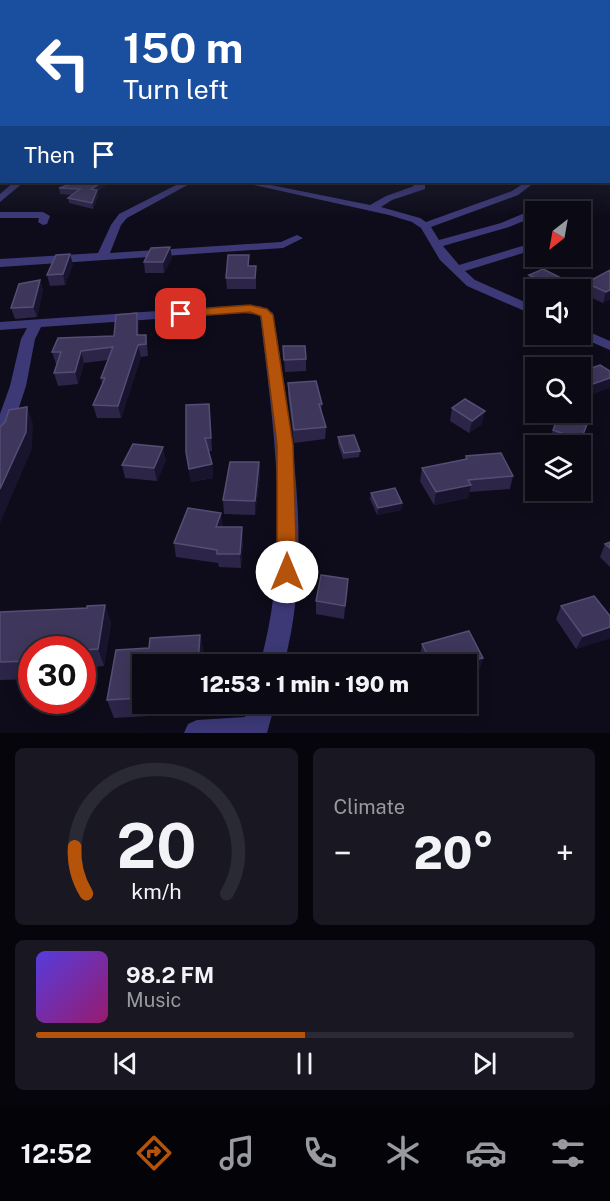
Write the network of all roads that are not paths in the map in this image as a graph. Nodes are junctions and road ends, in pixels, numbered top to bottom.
1 (18, 183) edge
2 (186, 183) edge
3 (262, 183) edge
4 (415, 183) edge
5 (530, 183) edge
6 (0, 199) edge
7 (370, 209) junction
8 (0, 215) edge
9 (525, 217) edge
10 (42, 222) dead end
11 (425, 226) junction
12 (297, 238) dead end
13 (438, 244) junction
14 (525, 248) edge
15 (103, 256) junction
16 (0, 262) edge
17 (455, 270) junction
18 (525, 308) edge
19 (36, 324) junction
20 (0, 327) edge
21 (591, 336) edge
22 (608, 343) edge
23 (0, 438) edge
24 (275, 654) edge
25 (259, 714) edge
26 (254, 732) edge
27 (197, 733) edge

1 - 6 street
2 - 15 street
3 - 7 street
4 - 7 street
5 - 11 street
7 - 11 street
8 - 10 street
9 - 13 street
11 - 13 street
12 - 15 street
13 - 17 street
14 - 17 street
15 - 16 street
17 - 18 street
19 - 20 street
19 - 23 street
19 - 24 street
21 - 22 street
25 - 26 street
26 - 27 street

